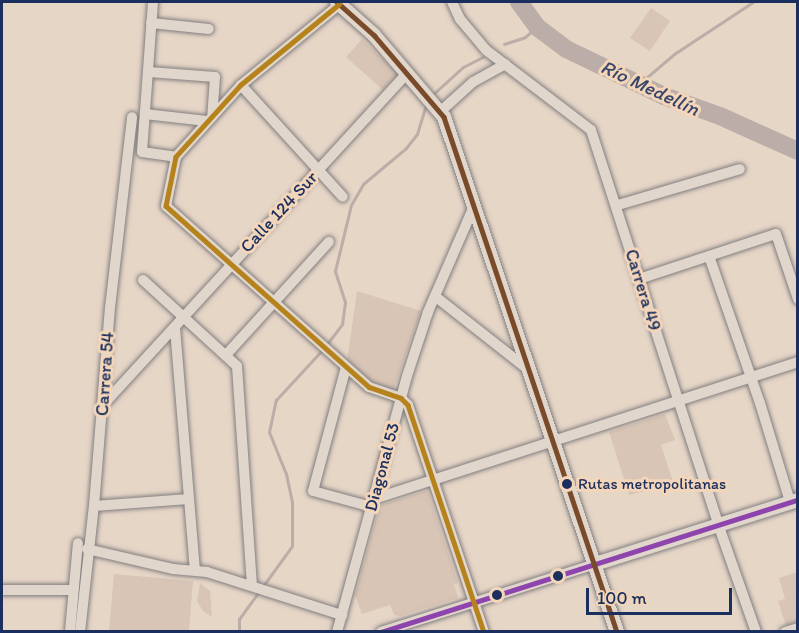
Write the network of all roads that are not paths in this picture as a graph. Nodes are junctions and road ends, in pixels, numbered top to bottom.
1 (153, 2) edge
2 (452, 2) edge
3 (338, 3) edge
4 (152, 23) junction
5 (209, 29) dead end
6 (505, 64) junction
7 (149, 72) junction
8 (407, 72) junction
9 (241, 84) junction
10 (438, 108) junction
11 (145, 114) junction
12 (210, 119) junction
13 (144, 132) junction
14 (176, 157) junction
15 (740, 169) dead end
16 (318, 170) junction
17 (342, 197) dead end
18 (618, 205) junction
19 (474, 206) junction
20 (329, 242) dead end
21 (709, 256) junction
22 (230, 264) junction
23 (639, 279) junction
24 (143, 280) dead end
25 (436, 297) junction
26 (798, 299) edge
27 (274, 303) junction
28 (184, 317) junction
29 (175, 328) junction
30 (226, 355) junction
31 (798, 362) edge
32 (346, 367) junction
33 (530, 372) junction
34 (752, 377) junction
35 (401, 399) junction
36 (678, 400) junction
37 (103, 405) junction
38 (554, 441) junction
39 (432, 480) junction
40 (189, 499) junction
41 (794, 501) edge
42 (373, 503) junction
43 (94, 506) junction
44 (718, 524) junction
45 (82, 546) junction
46 (594, 564) junction
47 (195, 570) junction
48 (254, 585) junction
49 (2, 590) edge
50 (73, 590) junction
51 (474, 602) junction
52 (342, 615) junction
53 (798, 627) edge
54 (70, 632) edge
55 (80, 632) edge
56 (337, 632) edge
57 (381, 632) edge
58 (484, 632) edge
59 (617, 632) edge
60 (756, 632) edge
61 (785, 632) edge

1 - 4 street
2 - 6 street, Carrera 49
3 - 8 main road
3 - 9 street
4 - 5 street
4 - 7 street
6 - 10 street
6 - 18 street, Carrera 49
7 - 11 street
7 - 12 street
8 - 10 main road
8 - 16 street, Calle 124 Sur
9 - 12 street
9 - 16 street
10 - 19 main road
11 - 12 street
11 - 13 street
12 - 14 street
13 - 14 street
13 - 37 street, Carrera 54
14 - 22 street
15 - 18 street
16 - 17 street
16 - 22 street, Calle 124 Sur
18 - 23 street, Carrera 49
19 - 25 street, Diagonal 53
19 - 33 main road
20 - 27 street
21 - 23 street
21 - 26 street
21 - 34 street
22 - 27 street
22 - 28 street, Calle 124 Sur
23 - 36 street, Carrera 49
24 - 28 street
25 - 33 street
25 - 35 street, Diagonal 53
27 - 30 street
27 - 32 street
28 - 29 street, Calle 124 Sur
28 - 30 street
29 - 37 street, Calle 124 Sur
29 - 40 street
30 - 48 street
31 - 34 street
32 - 35 street
32 - 42 street
33 - 38 main road
34 - 36 street
34 - 41 street
35 - 39 street
35 - 42 street, Diagonal 53
36 - 38 street
36 - 44 street, Carrera 49
37 - 43 street, Carrera 54
38 - 39 street
38 - 46 main road
39 - 42 street
39 - 51 street
40 - 43 street
40 - 47 street
41 - 44 main road
42 - 52 street, Diagonal 53
43 - 45 street, Carrera 54
44 - 46 main road
44 - 60 street, Carrera 49
45 - 47 street
45 - 50 street, Carrera 54
45 - 55 street, Carrera 54
46 - 51 street
46 - 59 main road
47 - 48 street
48 - 52 street
49 - 50 street
50 - 54 street, Carrera 54
51 - 57 street
51 - 58 street
52 - 56 street, Diagonal 53
53 - 61 street

